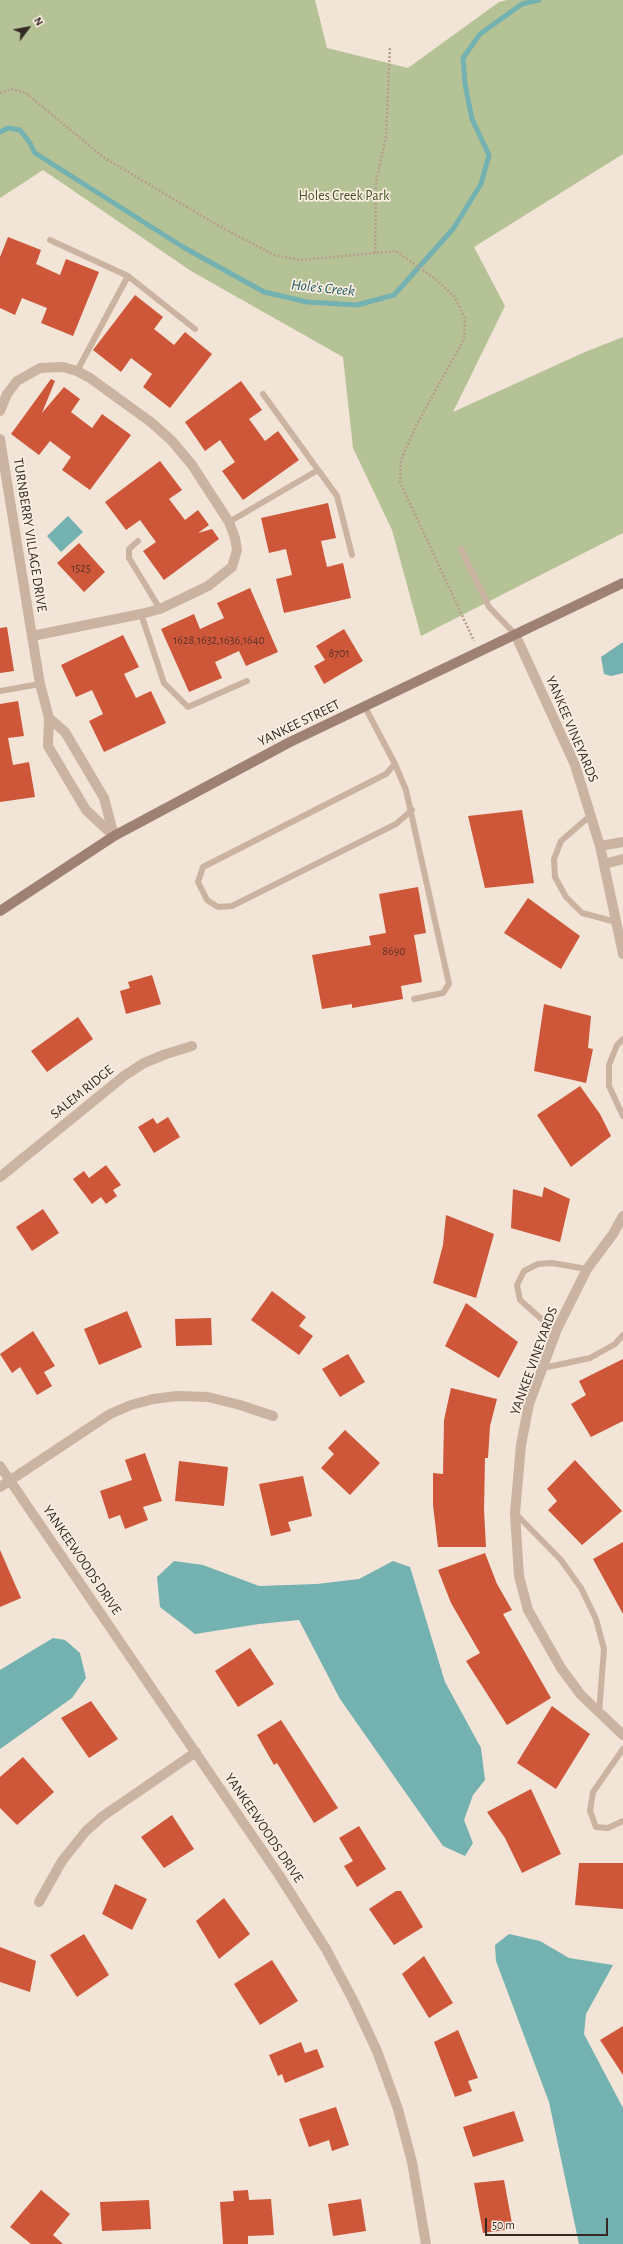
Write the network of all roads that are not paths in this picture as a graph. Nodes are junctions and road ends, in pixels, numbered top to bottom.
1 (50, 240) dead end
2 (128, 276) junction
3 (195, 329) dead end
4 (77, 371) junction
5 (263, 394) dead end
6 (0, 411) edge
7 (0, 439) edge
8 (318, 470) junction
9 (229, 522) junction
10 (138, 541) dead end
11 (461, 549) dead end
12 (352, 555) dead end
13 (623, 583) edge
14 (160, 609) junction
15 (141, 614) junction
16 (515, 634) junction
17 (32, 636) junction
18 (247, 681) dead end
19 (40, 684) junction
20 (0, 691) edge
21 (365, 707) junction
22 (49, 718) junction
23 (395, 764) junction
24 (412, 810) junction
25 (590, 816) junction
26 (114, 836) junction
27 (623, 842) edge
28 (600, 846) junction
29 (623, 860) edge
30 (604, 864) junction
31 (0, 911) edge
32 (616, 922) junction
33 (623, 954) edge
34 (414, 999) dead end
35 (623, 1039) edge
36 (192, 1046) dead end
37 (623, 1116) edge
38 (0, 1177) edge
39 (623, 1216) edge
40 (587, 1270) junction
41 (557, 1329) junction
42 (623, 1335) edge
43 (543, 1368) junction
44 (273, 1416) dead end
45 (0, 1466) edge
46 (10, 1480) junction
47 (0, 1487) edge
48 (515, 1513) junction
49 (599, 1713) junction
50 (623, 1735) edge
51 (623, 1749) edge
52 (196, 1752) junction
53 (623, 1821) edge
54 (39, 1902) dead end
55 (426, 2244) edge

1 - 2 lane
2 - 3 lane
2 - 4 lane
4 - 6 street
4 - 9 street
5 - 8 lane
7 - 17 street, TURNBERRY VILLAGE DRIVE
8 - 9 lane
8 - 12 lane
9 - 14 street
10 - 14 lane
11 - 16 lane
13 - 16 street, YANKEE STREET
14 - 15 street
15 - 17 street
15 - 18 lane
16 - 21 street, YANKEE STREET
16 - 25 street, YANKEE VINEYARDS
17 - 19 street, TURNBERRY VILLAGE DRIVE
19 - 20 lane
19 - 22 street, TURNBERRY VILLAGE DRIVE
21 - 23 lane
21 - 26 street, YANKEE STREET
22 - 26 street
22 - 26 street, TURNBERRY VILLAGE DRIVE
23 - 24 lane
23 - 24 lane
24 - 34 lane
25 - 28 street, YANKEE VINEYARDS
25 - 32 lane
26 - 31 street, YANKEE STREET
27 - 28 street
28 - 30 street, YANKEE VINEYARDS
29 - 30 street
30 - 32 street, YANKEE VINEYARDS
32 - 33 street, YANKEE VINEYARDS
35 - 37 lane
36 - 38 street, SALEM RIDGE
39 - 40 street, YANKEE VINEYARDS
40 - 41 street, YANKEE VINEYARDS
40 - 41 lane
41 - 43 street, YANKEE VINEYARDS
42 - 43 lane
43 - 48 street, YANKEE VINEYARDS
44 - 46 street
45 - 46 street, YANKEEWOODS DRIVE
46 - 47 street
46 - 52 street, YANKEEWOODS DRIVE
48 - 49 street, YANKEE VINEYARDS
48 - 49 lane
49 - 50 street, YANKEE VINEYARDS
51 - 53 lane
52 - 54 street
52 - 55 street, YANKEEWOODS DRIVE

